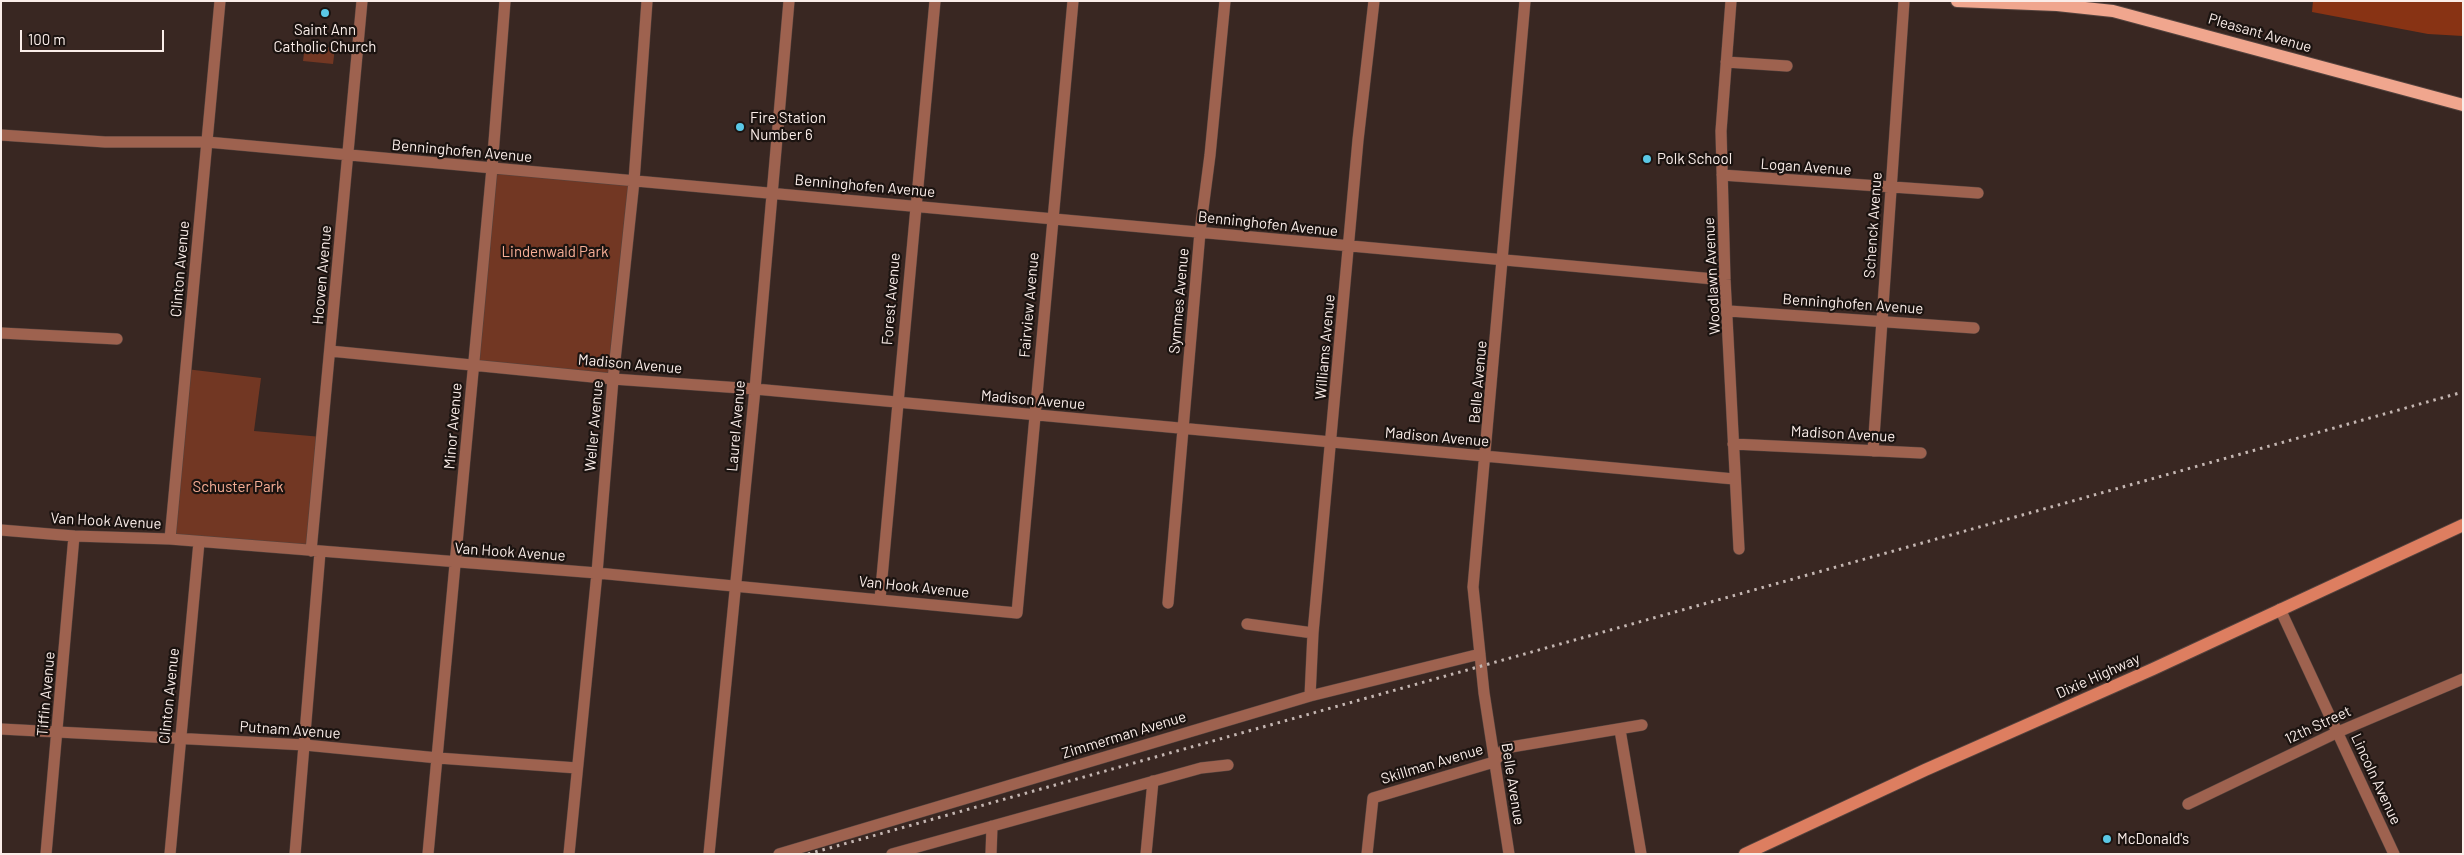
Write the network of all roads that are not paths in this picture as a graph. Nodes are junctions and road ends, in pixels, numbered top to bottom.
1 (220, 1) edge
2 (362, 1) edge
3 (505, 1) edge
4 (647, 1) edge
5 (789, 1) edge
6 (935, 1) edge
7 (1073, 1) edge
8 (1225, 1) edge
9 (1374, 1) edge
10 (1526, 1) edge
11 (1731, 1) edge
12 (1904, 1) edge
13 (1957, 1) edge
14 (2113, 6) edge
15 (1726, 62) junction
16 (1787, 66) dead end
17 (2463, 105) edge
18 (1, 135) edge
19 (207, 142) junction
20 (348, 156) junction
21 (492, 168) junction
22 (1722, 175) junction
23 (634, 181) junction
24 (1891, 188) junction
25 (772, 192) junction
26 (1978, 193) dead end
27 (915, 206) junction
28 (1052, 219) junction
29 (1200, 232) junction
30 (1349, 247) junction
31 (1504, 260) junction
32 (1726, 280) junction
33 (1729, 311) junction
34 (1881, 321) junction
35 (1974, 328) dead end
36 (1, 333) edge
37 (117, 339) dead end
38 (330, 351) junction
39 (473, 365) junction
40 (613, 379) junction
41 (755, 389) junction
42 (897, 403) junction
43 (1034, 416) junction
44 (1184, 428) junction
45 (1331, 442) junction
46 (1733, 444) junction
47 (1873, 451) junction
48 (1921, 453) dead end
49 (1486, 457) junction
50 (1734, 479) junction
51 (2463, 525) edge
52 (1, 530) edge
53 (74, 536) junction
54 (170, 539) junction
55 (199, 542) junction
56 (1739, 549) dead end
57 (316, 552) junction
58 (456, 563) junction
59 (597, 573) junction
60 (736, 586) junction
61 (880, 599) junction
62 (1168, 603) dead end
63 (2280, 609) junction
64 (1017, 613) joint
65 (1246, 624) dead end
66 (1313, 633) junction
67 (1480, 654) junction
68 (2463, 679) edge
69 (1310, 696) junction
70 (1642, 725) dead end
71 (1, 729) edge
72 (1620, 730) junction
73 (58, 732) junction
74 (2338, 732) junction
75 (180, 739) junction
76 (305, 744) junction
77 (438, 758) junction
78 (1494, 762) junction
79 (1228, 765) dead end
80 (577, 768) junction
81 (1153, 781) junction
82 (2188, 804) dead end
83 (992, 826) junction
84 (46, 854) edge
85 (170, 854) edge
86 (295, 854) edge
87 (428, 854) edge
88 (569, 854) edge
89 (709, 854) edge
90 (779, 854) edge
91 (892, 854) edge
92 (991, 854) edge
93 (1146, 854) edge
94 (1367, 854) edge
95 (1509, 854) edge
96 (1641, 854) edge
97 (1745, 854) edge
98 (2394, 854) edge

1 - 19 street, Clinton Avenue
2 - 20 street, Hooven Avenue
3 - 21 street, Minor Avenue
4 - 23 street, Weller Avenue
5 - 25 street, Laurel Avenue
6 - 27 street, Forest Avenue
7 - 28 street, Fairview Avenue
8 - 29 street, Symmes Avenue
9 - 30 street, Williams Avenue
10 - 31 street, Belle Avenue
11 - 15 street, Woodlawn Avenue
12 - 24 street, Schenck Avenue
13 - 14 main road, Pleasant Avenue
14 - 17 main road, Pleasant Avenue
15 - 16 street
15 - 22 street, Woodlawn Avenue
18 - 19 street, Benninghofen Avenue
19 - 20 street, Benninghofen Avenue
19 - 54 street, Clinton Avenue
20 - 21 street, Benninghofen Avenue
20 - 38 street, Hooven Avenue
21 - 23 street, Benninghofen Avenue
21 - 39 street, Minor Avenue
22 - 24 street, Logan Avenue
22 - 32 street, Woodlawn Avenue
23 - 25 street, Benninghofen Avenue
23 - 40 street, Weller Avenue
24 - 26 street, Logan Avenue
24 - 34 street, Schenck Avenue
25 - 27 street, Benninghofen Avenue
25 - 41 street, Laurel Avenue
27 - 28 street, Benninghofen Avenue
27 - 42 street, Forest Avenue
28 - 29 street, Benninghofen Avenue
28 - 43 street, Fairview Avenue
29 - 30 street, Benninghofen Avenue
29 - 44 street, Symmes Avenue
30 - 31 street, Benninghofen Avenue
30 - 45 street, Williams Avenue
31 - 32 street, Benninghofen Avenue
31 - 49 street, Belle Avenue
32 - 33 street, Woodlawn Avenue
33 - 34 street, Benninghofen Avenue
33 - 46 street, Woodlawn Avenue
34 - 35 street, Benninghofen Avenue
34 - 47 street, Schenck Avenue
36 - 37 street
38 - 39 street, Madison Avenue
38 - 57 street, Hooven Avenue
39 - 40 street, Madison Avenue
39 - 58 street, Minor Avenue
40 - 41 street, Madison Avenue
40 - 59 street, Weller Avenue
41 - 42 street, Madison Avenue
41 - 60 street, Laurel Avenue
42 - 43 street, Madison Avenue
42 - 61 street, Forest Avenue
43 - 44 street, Madison Avenue
43 - 64 street, Fairview Avenue
44 - 45 street, Madison Avenue
44 - 62 street, Symmes Avenue
45 - 49 street, Madison Avenue
45 - 66 street, Williams Avenue
46 - 47 street, Madison Avenue
46 - 50 street, Woodlawn Avenue
47 - 48 street, Madison Avenue
49 - 50 street, Madison Avenue
49 - 67 street, Belle Avenue
50 - 56 street, Woodlawn Avenue
51 - 63 street, Dixie Highway
52 - 53 street, Van Hook Avenue
53 - 54 street, Van Hook Avenue
53 - 73 street, Tiffin Avenue
54 - 55 street, Van Hook Avenue
55 - 57 street, Van Hook Avenue
55 - 75 street, Clinton Avenue
57 - 58 street, Van Hook Avenue
57 - 76 street, Hooven Avenue
58 - 59 street, Van Hook Avenue
58 - 77 street, Minor Avenue
59 - 60 street, Van Hook Avenue
59 - 80 street, Weller Avenue
60 - 61 street, Van Hook Avenue
60 - 89 street, Laurel Avenue
61 - 64 street, Van Hook Avenue
63 - 74 street, Lincoln Avenue
63 - 97 street, Dixie Highway
65 - 66 street
66 - 69 street, Williams Avenue
67 - 69 street, Zimmerman Avenue
67 - 78 street, Belle Avenue
68 - 74 street, 12th Street
69 - 90 street, Zimmerman Avenue
70 - 72 street, Skillman Avenue
71 - 73 street, Putnam Avenue
72 - 78 street, Skillman Avenue
72 - 96 street
73 - 75 street, Putnam Avenue
73 - 84 street, Tiffin Avenue
74 - 82 street, 12th Street
74 - 98 street, Lincoln Avenue
75 - 76 street, Putnam Avenue
75 - 85 street, Clinton Avenue
76 - 77 street, Putnam Avenue
76 - 86 street, Hooven Avenue
77 - 80 street, Putnam Avenue
77 - 87 street, Minor Avenue
78 - 94 street, Skillman Avenue
78 - 95 street, Belle Avenue
79 - 81 street
80 - 88 street, Weller Avenue
81 - 83 street
81 - 93 street
83 - 91 street
83 - 92 street

